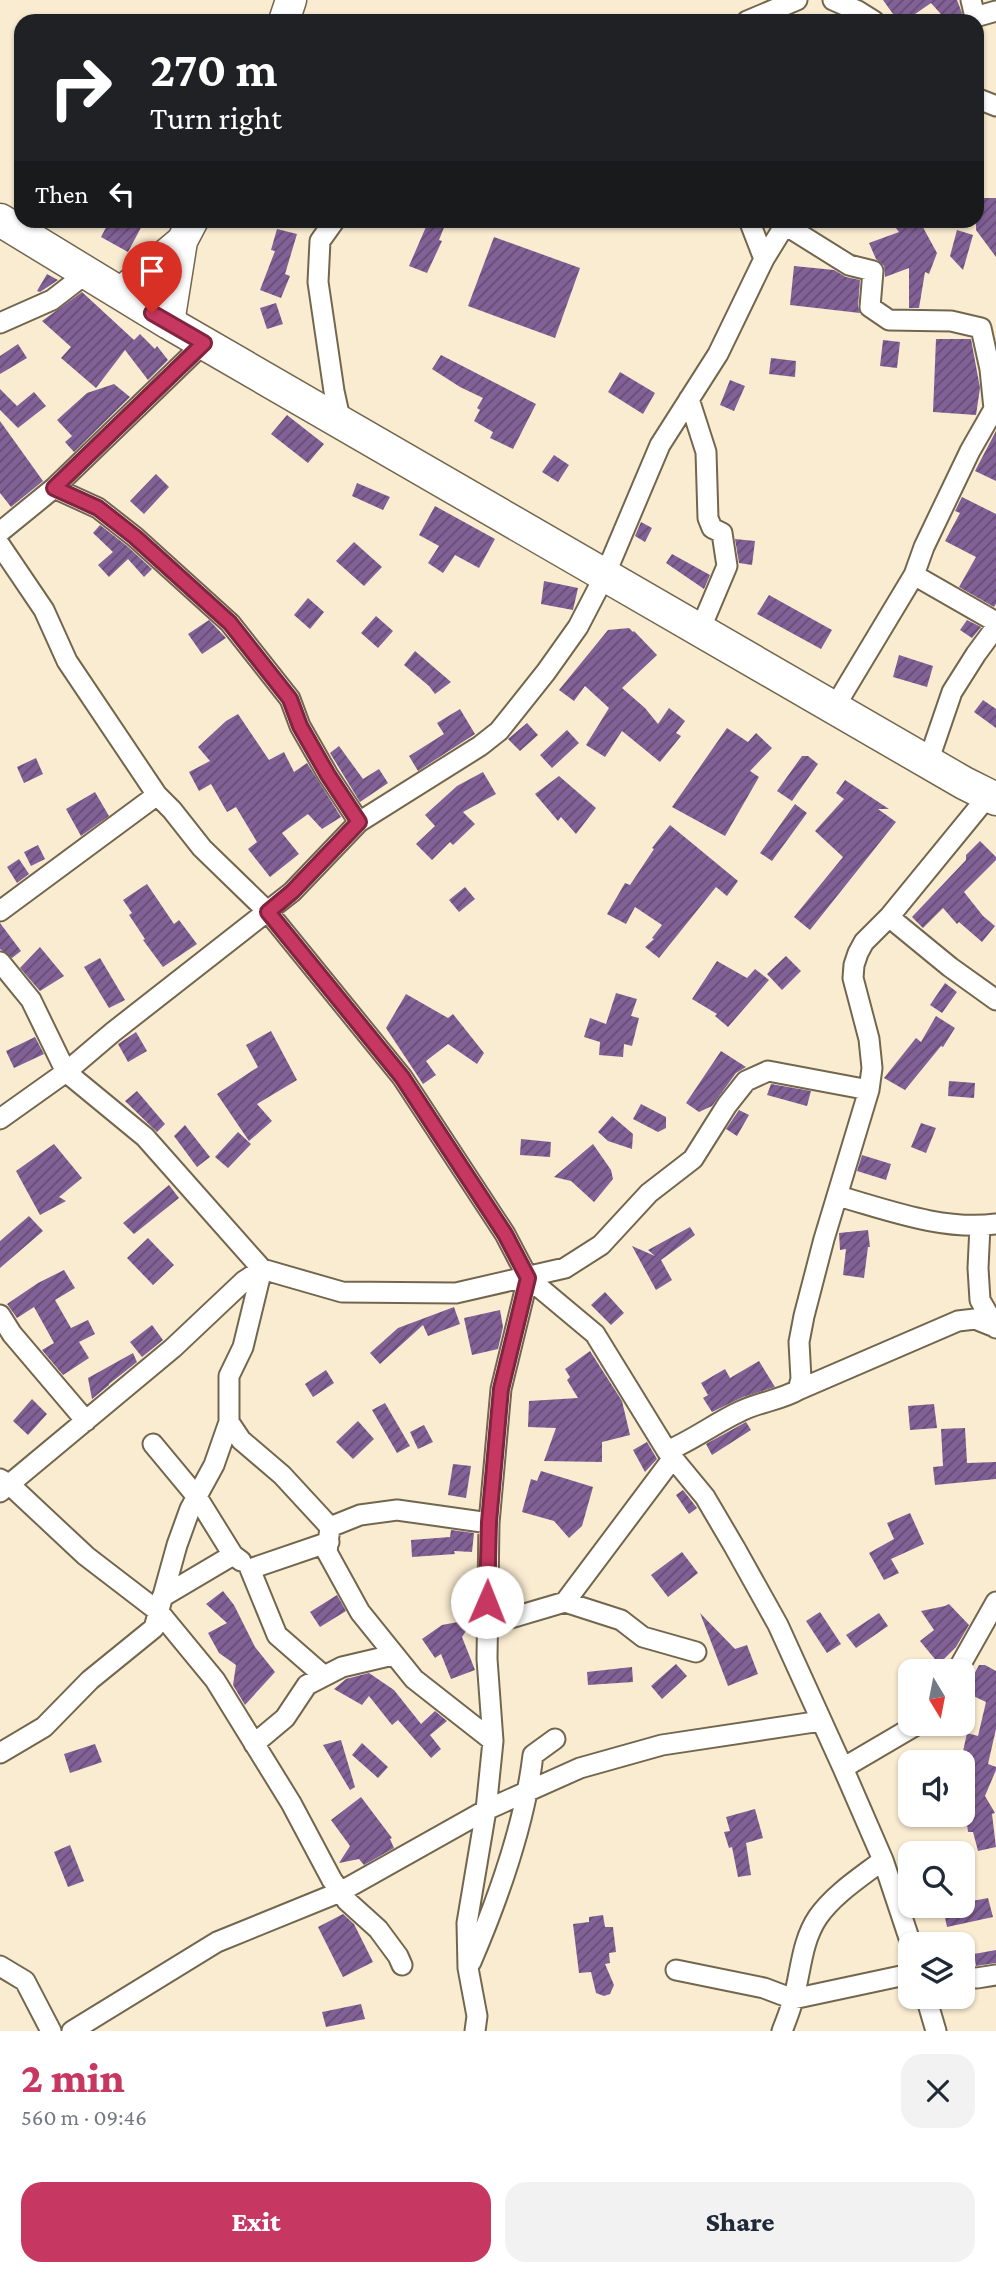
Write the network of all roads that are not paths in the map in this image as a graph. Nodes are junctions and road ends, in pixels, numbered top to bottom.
1 (797, 0) edge
2 (832, 0) edge
3 (996, 11) edge
4 (972, 13) edge
5 (764, 14) edge
6 (863, 14) edge
7 (0, 220) edge
8 (329, 228) edge
9 (752, 228) edge
10 (783, 228) edge
11 (794, 228) edge
12 (188, 231) edge
13 (764, 259) junction
14 (87, 273) junction
15 (120, 293) junction
16 (0, 323) edge
17 (169, 323) junction
18 (990, 342) edge
19 (204, 343) junction
20 (689, 399) junction
21 (995, 408) edge
22 (341, 422) junction
23 (54, 488) junction
24 (0, 532) edge
25 (0, 545) edge
26 (605, 575) junction
27 (914, 575) junction
28 (996, 625) edge
29 (700, 630) junction
30 (834, 708) junction
31 (928, 762) junction
32 (157, 795) junction
33 (992, 798) edge
34 (359, 822) junction
35 (0, 911) edge
36 (268, 912) junction
37 (889, 917) junction
38 (0, 963) edge
39 (996, 1000) edge
40 (66, 1072) junction
41 (869, 1090) junction
42 (0, 1119) edge
43 (838, 1196) junction
44 (988, 1225) edge
45 (262, 1269) junction
46 (528, 1278) junction
47 (0, 1315) edge
48 (996, 1327) edge
49 (798, 1390) junction
50 (86, 1421) junction
51 (229, 1422) junction
52 (153, 1444) dead end
53 (670, 1455) junction
54 (3, 1485) edge
55 (197, 1497) junction
56 (489, 1522) junction
57 (330, 1535) junction
58 (233, 1555) junction
59 (250, 1569) junction
60 (565, 1602) junction
61 (996, 1602) edge
62 (161, 1604) junction
63 (487, 1625) junction
64 (696, 1652) dead end
65 (393, 1655) junction
66 (964, 1659) edge
67 (324, 1676) junction
68 (821, 1721) junction
69 (898, 1736) edge
70 (555, 1739) dead end
71 (493, 1741) junction
72 (254, 1744) junction
73 (0, 1753) edge
74 (843, 1768) junction
75 (528, 1791) junction
76 (486, 1810) junction
77 (883, 1860) junction
78 (340, 1892) junction
79 (907, 1932) edge
80 (402, 1965) dead end
81 (0, 1966) edge
82 (468, 1968) junction
83 (676, 1970) dead end
84 (996, 1975) edge
85 (898, 1977) edge
86 (975, 1978) edge
87 (793, 1999) junction
88 (930, 2009) edge
89 (476, 2023) edge
90 (51, 2031) edge
91 (72, 2031) edge
92 (493, 2031) edge
93 (782, 2031) edge
94 (936, 2031) edge

1 - 5 street
2 - 6 street
3 - 4 street
7 - 14 highway
8 - 22 street
9 - 13 street
10 - 13 street
11 - 18 street
12 - 15 main road
12 - 17 main road
13 - 20 street
14 - 15 highway
14 - 16 street
15 - 17 highway
17 - 19 highway
18 - 21 street
19 - 22 highway
19 - 23 street
20 - 26 street
20 - 29 street
21 - 27 street
22 - 26 highway
23 - 24 street
23 - 34 street
25 - 32 street
26 - 29 highway
26 - 34 street
27 - 28 street
27 - 30 street
28 - 31 street
29 - 30 highway
30 - 31 highway
31 - 33 highway
32 - 35 street
32 - 36 street
33 - 37 street
34 - 36 street
36 - 40 street
36 - 46 street
37 - 39 street
37 - 41 street
38 - 40 street
40 - 42 street
40 - 45 street
41 - 43 street
41 - 46 street
43 - 44 street
43 - 49 street
44 - 48 street
45 - 46 street
45 - 50 street
45 - 51 street
46 - 53 street
46 - 56 street
47 - 50 street
48 - 49 street
49 - 53 street
50 - 54 street
51 - 55 street
51 - 57 street
52 - 55 street
53 - 60 street
53 - 68 street
54 - 62 street
55 - 58 street
55 - 62 street
56 - 57 street
56 - 63 street
57 - 59 street
57 - 65 street
58 - 59 street
58 - 62 street
59 - 67 street
60 - 63 street
60 - 64 street
61 - 66 street
62 - 72 street
62 - 73 street
63 - 71 street
65 - 67 street
65 - 71 street
67 - 72 street
68 - 74 street
68 - 75 street
69 - 74 street
70 - 75 street
71 - 76 street
72 - 78 street
74 - 77 street
75 - 76 street
75 - 82 street
76 - 78 street
76 - 82 street
77 - 79 street
77 - 87 street
78 - 80 street
78 - 91 street
81 - 90 street
82 - 89 street
83 - 87 street
84 - 86 street
85 - 87 street
87 - 93 street
88 - 94 street
89 - 92 street

